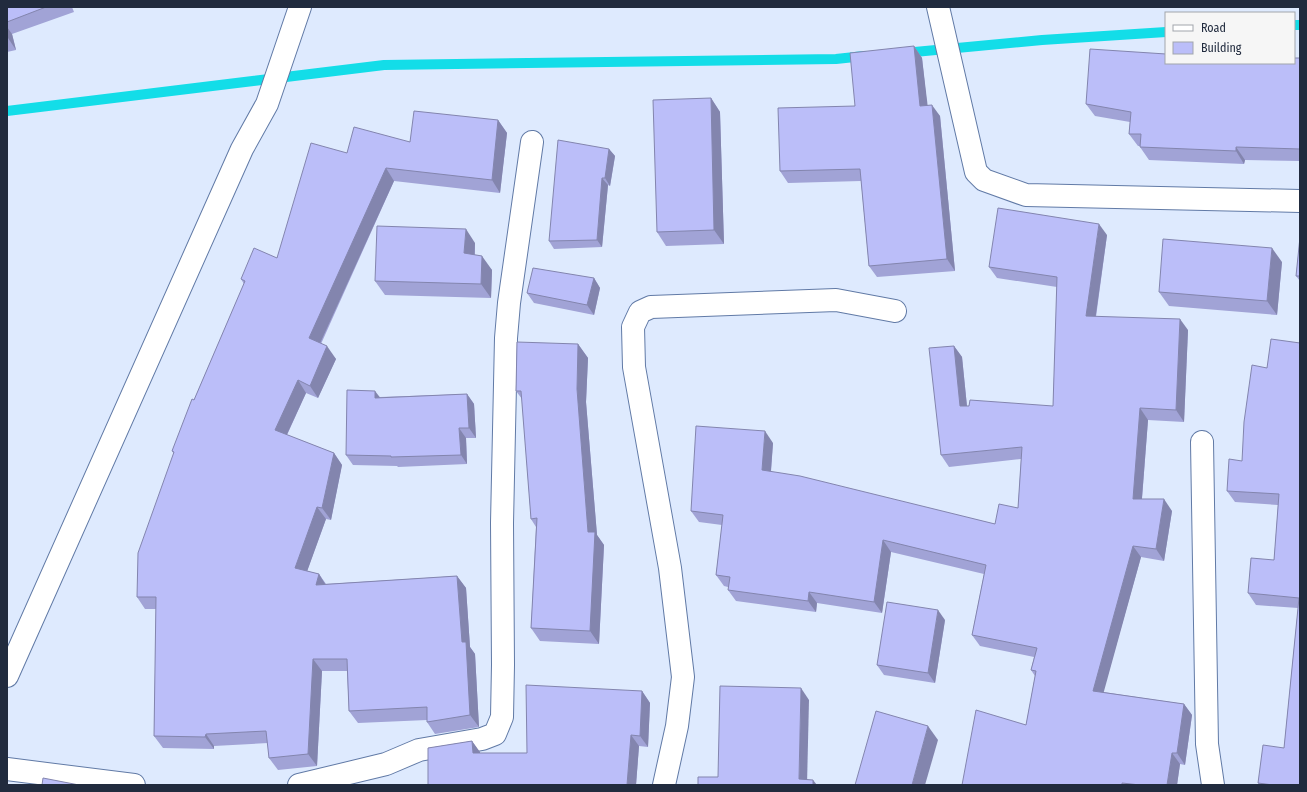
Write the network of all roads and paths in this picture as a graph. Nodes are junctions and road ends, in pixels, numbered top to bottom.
1 (300, 7) edge
2 (938, 7) edge
3 (532, 142) dead end
4 (1300, 201) edge
5 (895, 311) dead end
6 (1202, 442) dead end
7 (7, 676) edge
8 (7, 768) edge
9 (134, 785) edge
10 (299, 785) edge
11 (664, 785) edge
12 (1213, 785) edge

1 - 7 street
2 - 4 street
3 - 10 street
5 - 11 street
6 - 12 street
8 - 9 street

